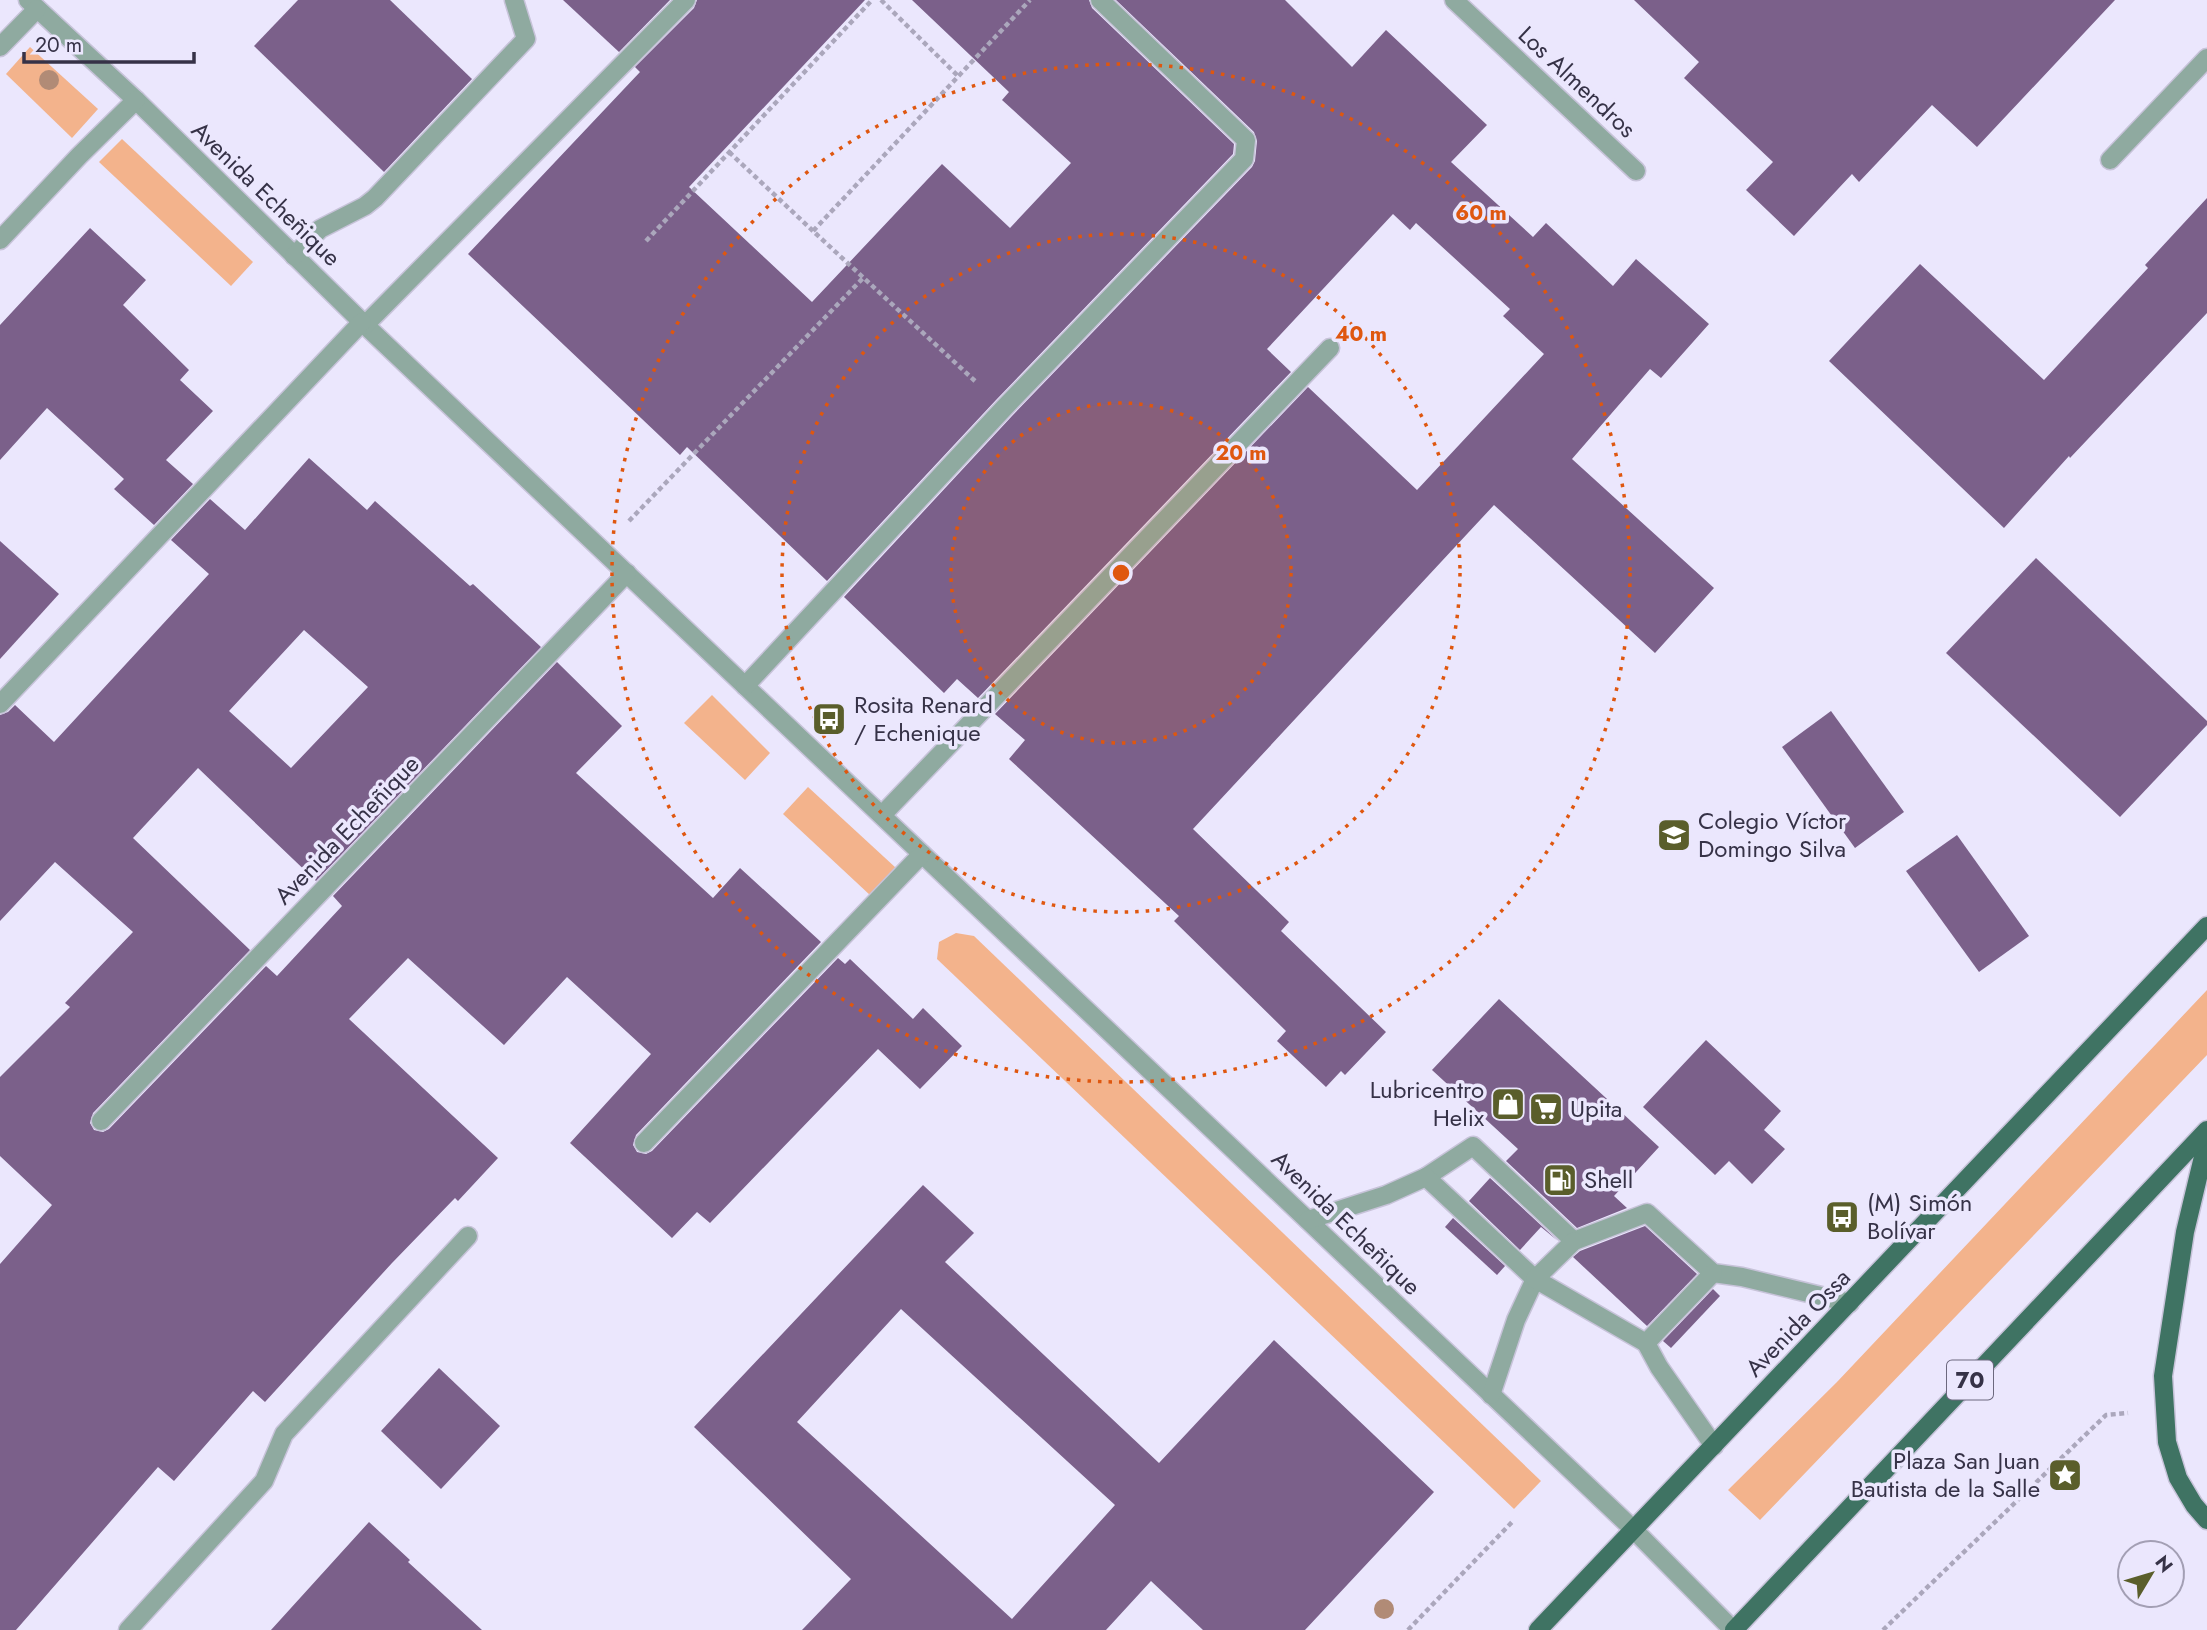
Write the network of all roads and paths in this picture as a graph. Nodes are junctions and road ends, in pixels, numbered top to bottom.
1 (514, 0) edge
2 (686, 0) edge
3 (872, 0) edge
4 (881, 0) edge
5 (1030, 0) edge
6 (1100, 0) edge
7 (1454, 0) edge
8 (33, 4) edge
9 (0, 47) edge
10 (2207, 58) edge
11 (958, 76) junction
12 (136, 100) junction
13 (729, 152) junction
14 (2110, 160) dead end
15 (1636, 171) dead end
16 (813, 231) junction
17 (0, 240) edge
18 (646, 241) dead end
19 (294, 256) junction
20 (864, 277) junction
21 (364, 323) junction
22 (1331, 348) dead end
23 (1004, 408) junction
24 (601, 549) junction
25 (626, 573) junction
26 (745, 686) junction
27 (0, 704) edge
28 (882, 815) junction
29 (922, 853) junction
30 (2207, 926) edge
31 (102, 1121) dead end
32 (2207, 1130) edge
33 (2207, 1140) edge
34 (644, 1143) dead end
35 (1426, 1177) junction
36 (1308, 1220) junction
37 (468, 1236) dead end
38 (1574, 1241) junction
39 (1713, 1273) junction
40 (1535, 1279) junction
41 (1850, 1303) junction
42 (1647, 1343) junction
43 (1492, 1395) junction
44 (2165, 1410) junction
45 (1714, 1446) junction
46 (1514, 1520) dead end
47 (2207, 1520) edge
48 (1634, 1530) junction
49 (128, 1630) edge
50 (1408, 1630) edge
51 (1538, 1630) edge
52 (1734, 1630) edge
53 (1883, 1630) edge

1 - 19 street
2 - 21 street
3 - 13 path
4 - 11 path
5 - 11 path
6 - 23 street
7 - 15 street, Los Almendros
8 - 9 street
8 - 12 street, Avenida Echeñique
10 - 14 street
11 - 16 path
12 - 17 street
12 - 19 street, Avenida Echeñique
13 - 16 path
13 - 18 path
16 - 20 path
19 - 21 street, Avenida Echeñique
20 - 23 path
20 - 24 path
21 - 24 street, Avenida Echeñique
21 - 27 street
22 - 28 street
23 - 26 street
24 - 25 street, Avenida Echeñique
25 - 26 street, Avenida Echeñique
25 - 31 street, Avenida Echeñique
26 - 28 street, Avenida Echeñique
28 - 29 street, Avenida Echeñique
29 - 34 street
29 - 36 street, Avenida Echeñique
30 - 41 main road, Avenida Ossa
32 - 52 main road, 70
33 - 44 main road
35 - 36 street
35 - 38 street
35 - 40 street
36 - 43 street, Avenida Echeñique
37 - 49 street
38 - 39 street
38 - 40 street
39 - 41 street
39 - 42 street
40 - 42 street
40 - 43 street
41 - 45 main road, Avenida Ossa
42 - 45 street
43 - 48 street, Avenida Echeñique
44 - 47 main road
44 - 53 path
45 - 48 main road, Avenida Ossa
46 - 50 path
48 - 51 main road, Avenida Ossa
48 - 52 street, Avenida Echeñique

